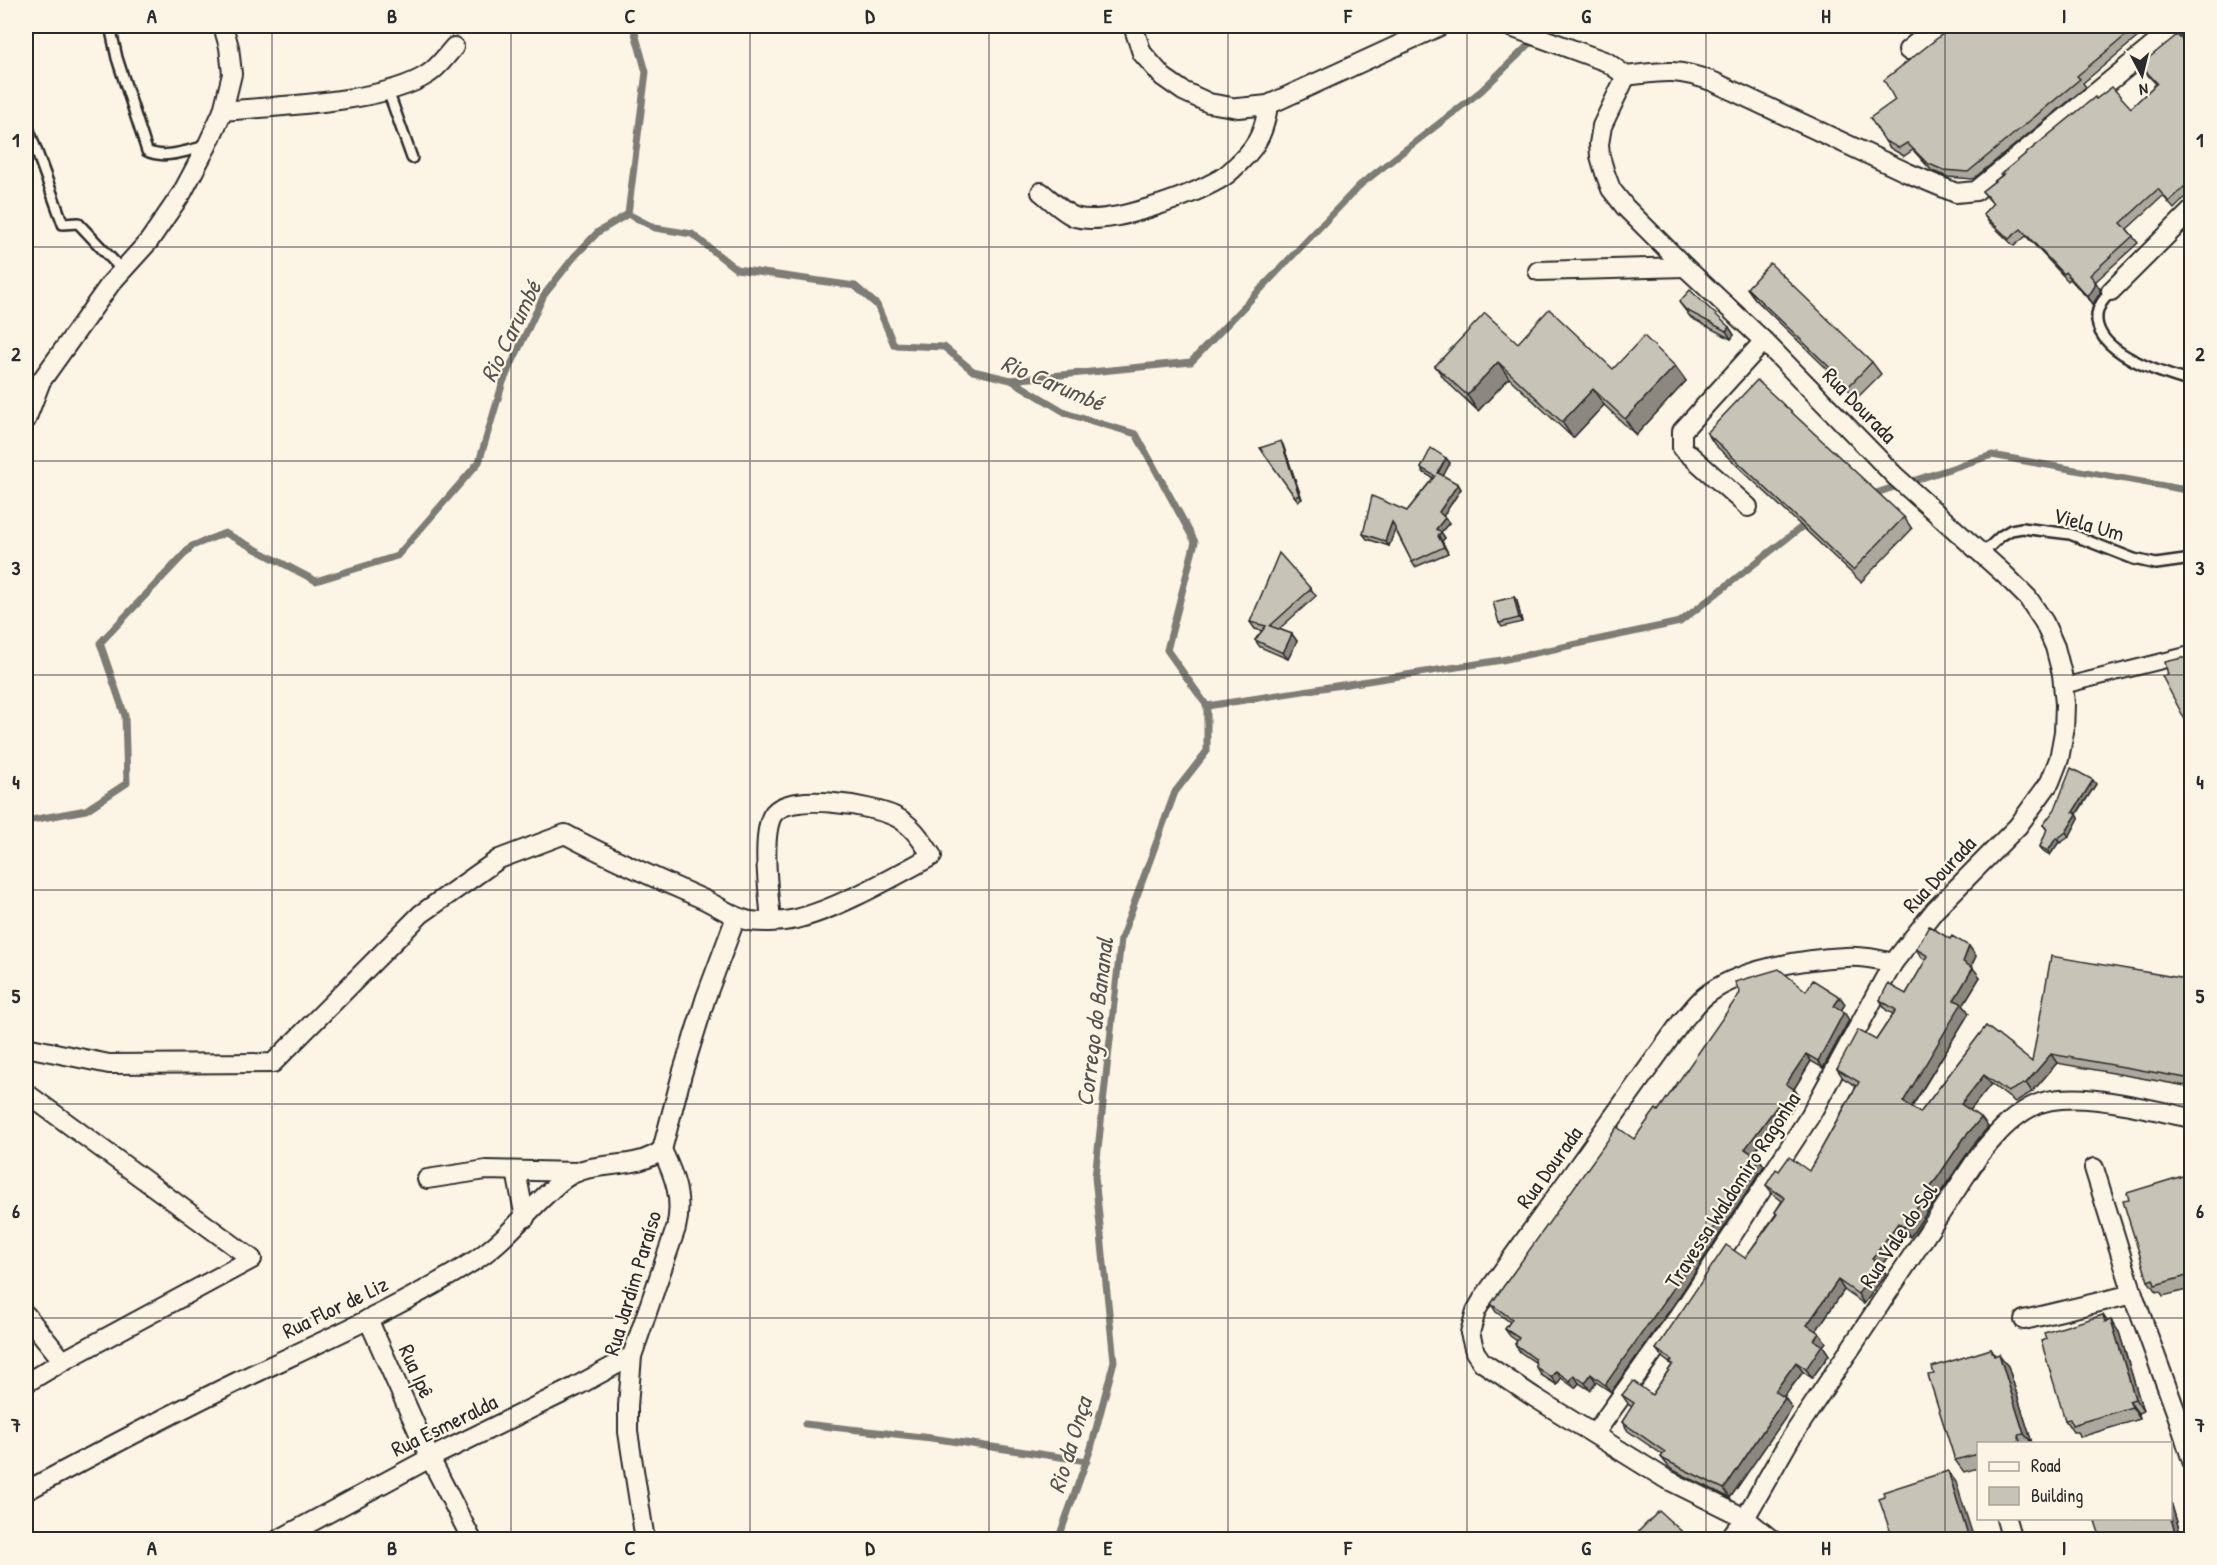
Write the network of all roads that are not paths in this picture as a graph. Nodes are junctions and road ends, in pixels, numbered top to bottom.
1 (110, 26) edge
2 (223, 26) edge
3 (1133, 26) edge
4 (1440, 26) edge
5 (1508, 26) edge
6 (1937, 26) edge
7 (2177, 26) edge
8 (454, 47) dead end
9 (1908, 50) dead end
10 (1626, 75) junction
11 (388, 91) junction
12 (1268, 105) junction
13 (223, 111) junction
14 (26, 122) edge
15 (207, 146) junction
16 (412, 158) dead end
17 (1041, 192) dead end
18 (2192, 210) edge
19 (1685, 267) junction
20 (122, 270) junction
21 (1538, 271) dead end
22 (2111, 291) joint
23 (1764, 341) junction
24 (2192, 382) edge
25 (31, 391) edge
26 (26, 420) edge
27 (1748, 507) dead end
28 (1983, 554) junction
29 (2192, 559) edge
30 (2192, 656) edge
31 (2063, 686) junction
32 (736, 917) junction
33 (771, 921) junction
34 (1893, 963) junction
35 (26, 1047) edge
36 (26, 1093) edge
37 (2192, 1118) edge
38 (657, 1154) junction
39 (2094, 1168) dead end
40 (516, 1171) junction
41 (577, 1172) junction
42 (427, 1179) dead end
43 (525, 1218) junction
44 (2133, 1293) junction
45 (26, 1315) edge
46 (368, 1319) junction
47 (2024, 1320) dead end
48 (632, 1356) junction
49 (63, 1361) junction
50 (26, 1383) edge
51 (2186, 1421) edge
52 (1595, 1433) junction
53 (430, 1458) junction
54 (2192, 1461) edge
55 (26, 1491) edge
56 (1745, 1518) junction
57 (2006, 1520) edge
58 (278, 1539) edge
59 (472, 1539) edge
60 (645, 1539) edge
61 (1728, 1539) edge
62 (1772, 1539) edge
63 (2012, 1539) edge

1 - 15 lane
2 - 13 street
3 - 12 street
4 - 12 street
5 - 10 street
6 - 9 street
7 - 10 street
8 - 11 street
10 - 19 street, Rua Dourada
11 - 13 street
11 - 16 lane
12 - 17 street
13 - 15 street
14 - 20 lane
15 - 20 street
18 - 22 street
19 - 21 street
19 - 23 street, Rua Dourada
20 - 25 street
22 - 24 lane
23 - 27 street
23 - 28 street, Rua Dourada
25 - 26 street
28 - 29 lane, Viela Um
28 - 31 street, Rua Dourada
30 - 31 street
31 - 34 street, Rua Dourada
32 - 33 street
32 - 35 street
32 - 38 street
33 - 33 street
34 - 52 street, Travessa Waldomiro Ragonha
34 - 52 street, Rua Dourada
36 - 49 street
37 - 56 street, Rua Vale do Sol
38 - 41 street, Rua Flor de Liz
38 - 48 street, Rua Jardim Paraíso
39 - 44 street
40 - 41 street
40 - 42 street
40 - 43 street
41 - 43 street, Rua Flor de Liz
43 - 46 street, Rua Flor de Liz
44 - 47 street
44 - 51 street
45 - 49 street
46 - 53 street, Rua Ipê
46 - 55 street, Rua Flor de Liz
48 - 53 street, Rua Esmeralda
48 - 60 street, Rua Jardim Paraíso
49 - 50 street
51 - 54 street
52 - 56 street, Rua Dourada
53 - 58 street, Rua Esmeralda
53 - 59 street, Rua Ipê
56 - 61 street, Rua Vale do Sol
56 - 62 street, Rua Dourada
57 - 63 street

